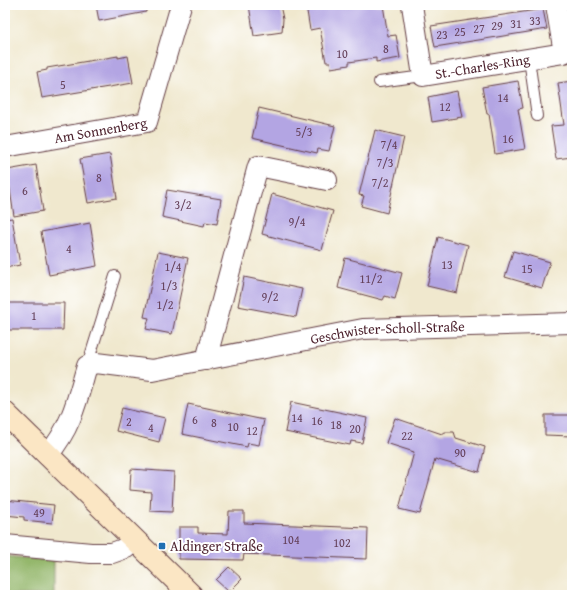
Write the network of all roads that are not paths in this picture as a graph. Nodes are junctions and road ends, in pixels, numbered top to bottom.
1 (181, 5) edge
2 (412, 5) edge
3 (556, 5) edge
4 (529, 59) junction
5 (423, 76) junction
6 (379, 82) dead end
7 (537, 116) dead end
8 (5, 146) edge
9 (327, 180) dead end
10 (115, 276) dead end
11 (572, 323) edge
12 (206, 360) junction
13 (87, 366) junction
14 (5, 413) edge
15 (48, 455) junction
16 (135, 540) junction
17 (5, 544) edge
18 (191, 595) edge

1 - 8 street, Am Sonnenberg
2 - 5 street, St.-Charles-Ring
3 - 4 street, St.-Charles-Ring
4 - 5 street, St.-Charles-Ring
4 - 7 lane
5 - 6 lane
9 - 12 street
10 - 13 lane
11 - 12 street, Geschwister-Scholl-Straße
12 - 13 street, Geschwister-Scholl-Straße
13 - 15 street
14 - 15 main road
15 - 16 main road
16 - 17 street
16 - 18 main road

